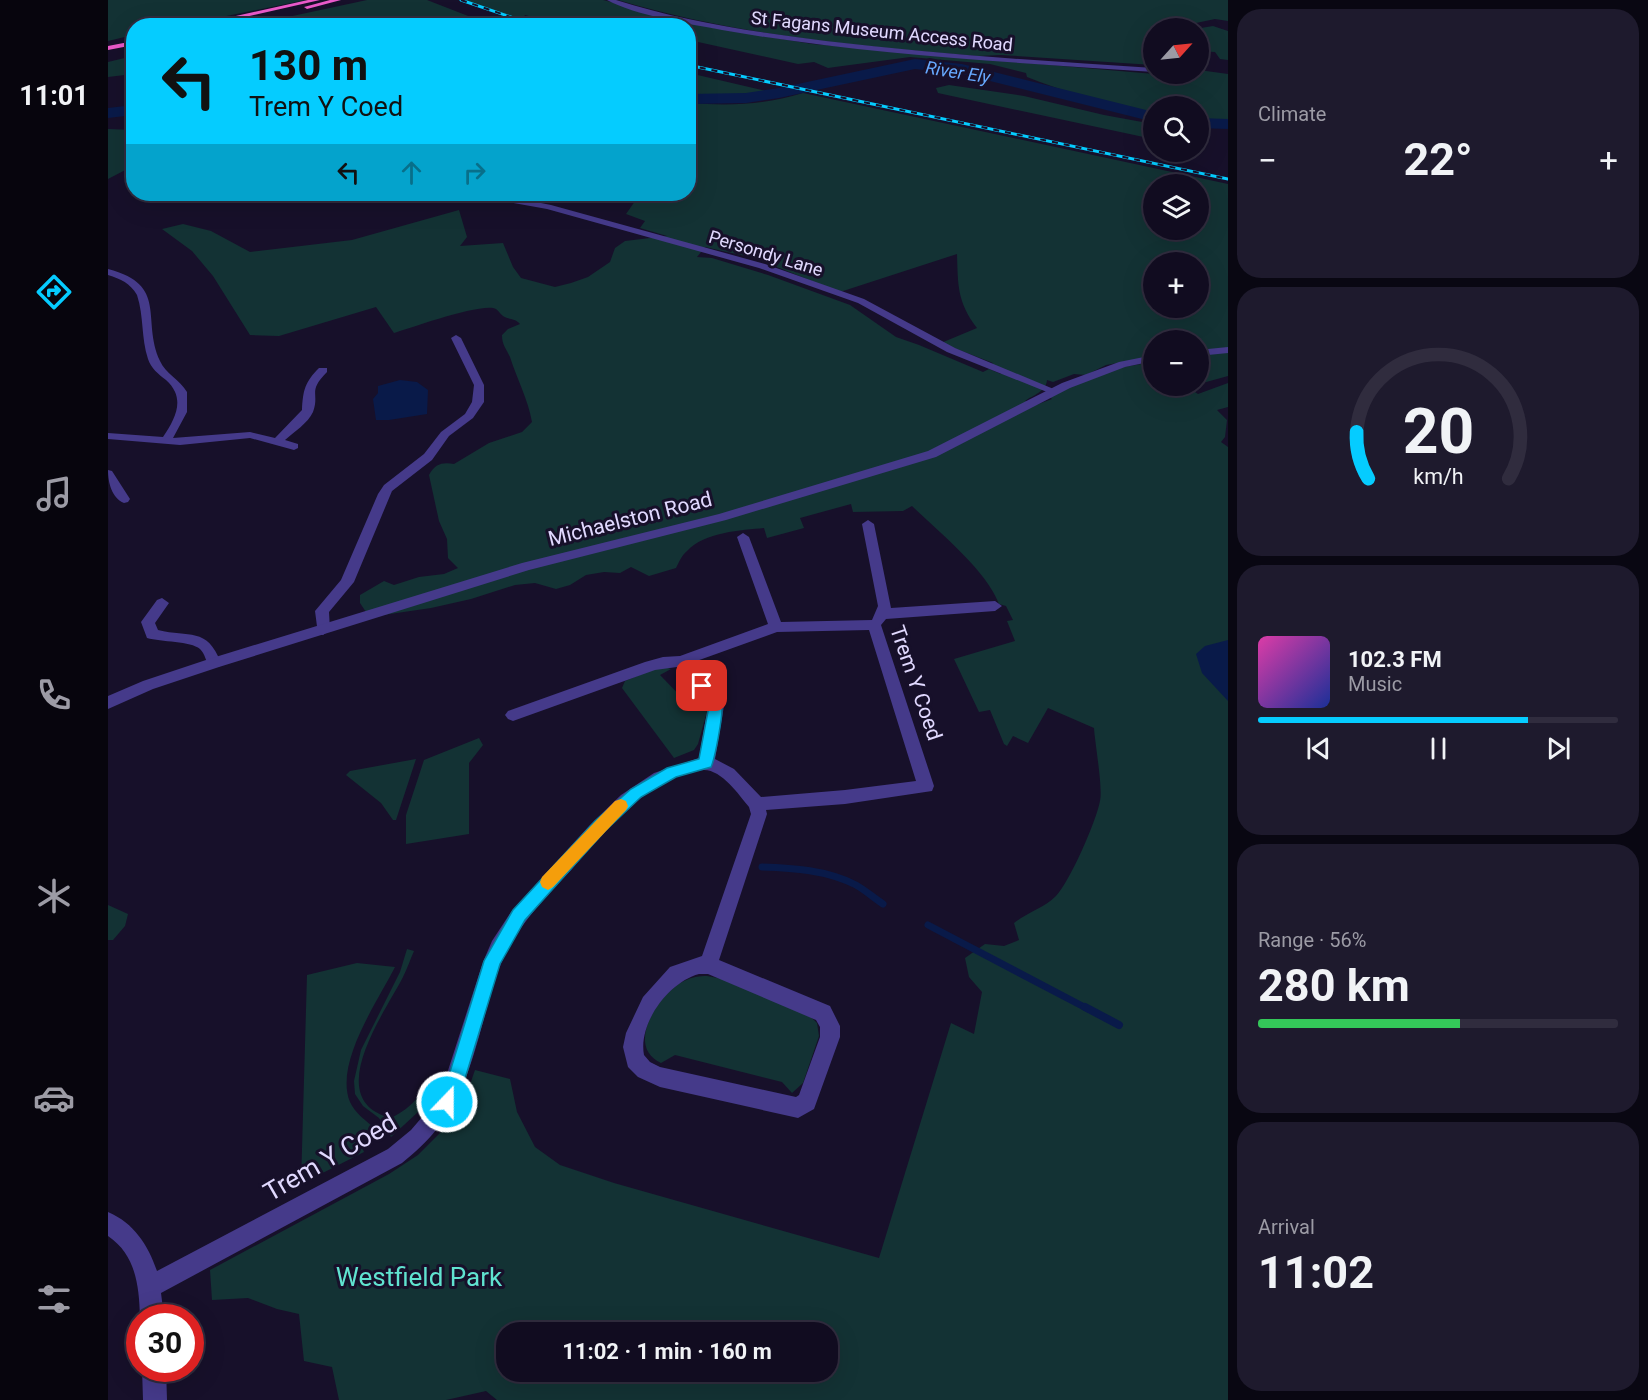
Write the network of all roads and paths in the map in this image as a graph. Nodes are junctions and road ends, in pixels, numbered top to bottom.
1 (317, 0) edge
2 (338, 0) edge
3 (610, 0) edge
4 (232, 18) edge
5 (254, 18) edge
6 (679, 18) edge
7 (696, 22) edge
8 (126, 40) edge
9 (108, 43) edge
10 (126, 45) edge
11 (108, 48) edge
12 (1143, 69) edge
13 (517, 201) edge
14 (108, 272) edge
15 (456, 338) dead end
16 (1228, 350) edge
17 (1209, 352) edge
18 (1143, 360) edge
19 (323, 370) dead end
20 (1051, 390) junction
21 (110, 439) edge
22 (278, 441) junction
23 (165, 442) junction
24 (294, 446) dead end
25 (108, 474) edge
26 (124, 499) dead end
27 (868, 524) dead end
28 (743, 537) dead end
29 (162, 603) dead end
30 (995, 606) dead end
31 (879, 620) junction
32 (776, 627) junction
33 (322, 630) junction
34 (681, 661) junction
35 (214, 663) junction
36 (108, 703) edge
37 (513, 715) dead end
38 (706, 763) junction
39 (757, 804) junction
40 (708, 965) junction
41 (108, 1223) edge
42 (150, 1287) junction
43 (151, 1304) edge
44 (154, 1382) edge
45 (155, 1400) edge

1 - 4 highway
2 - 5 highway
3 - 6 street, St Fagans Museum Access Road
7 - 12 street, St Fagans Museum Access Road
8 - 9 highway
10 - 11 highway
13 - 20 street, Persondy Lane
14 - 23 street
15 - 33 street
16 - 17 street
18 - 20 street, Michaelston Road
19 - 22 street
20 - 33 street, Michaelston Road
21 - 23 street
22 - 23 street
22 - 24 street
25 - 26 street
27 - 31 street
28 - 32 street
29 - 35 street
30 - 31 street
31 - 32 street, Trem Y Coed
31 - 39 street, Trem Y Coed
32 - 34 street, Trem Y Coed
33 - 35 street, Michaelston Road
34 - 37 street, Trem Y Coed
34 - 38 street
35 - 36 street, Michaelston Road
38 - 39 street
38 - 42 street, Trem Y Coed
39 - 40 street
40 - 40 street
41 - 42 street
42 - 43 street
44 - 45 street

